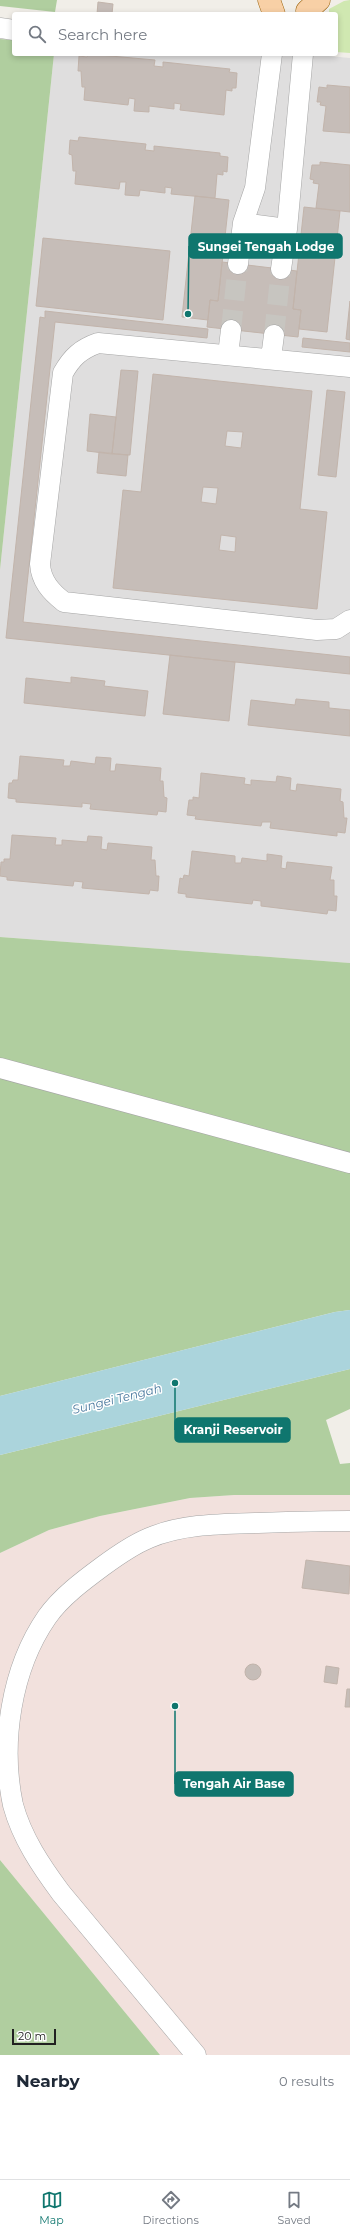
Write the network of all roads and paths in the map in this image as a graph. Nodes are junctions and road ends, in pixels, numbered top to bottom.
1 (269, 0) edge
2 (279, 0) edge
3 (274, 12) edge
4 (276, 12) edge
5 (0, 28) edge
6 (12, 30) edge
7 (272, 56) edge
8 (303, 56) edge
9 (243, 223) junction
10 (287, 229) junction
11 (238, 264) tunnel mouth
12 (281, 268) tunnel mouth
13 (231, 330) tunnel mouth
14 (274, 335) tunnel mouth
15 (228, 355) junction
16 (271, 358) junction
17 (350, 367) edge
18 (350, 620) edge
19 (0, 1068) edge
20 (350, 1163) edge
21 (350, 1521) edge
22 (196, 2055) edge

1 - 3 main road
2 - 4 lane
5 - 6 lane
7 - 9 lane
8 - 10 lane
9 - 10 lane
9 - 11 lane
10 - 12 lane
13 - 15 lane
14 - 16 lane
15 - 16 lane
15 - 18 lane
16 - 17 lane
19 - 20 lane
21 - 22 lane

